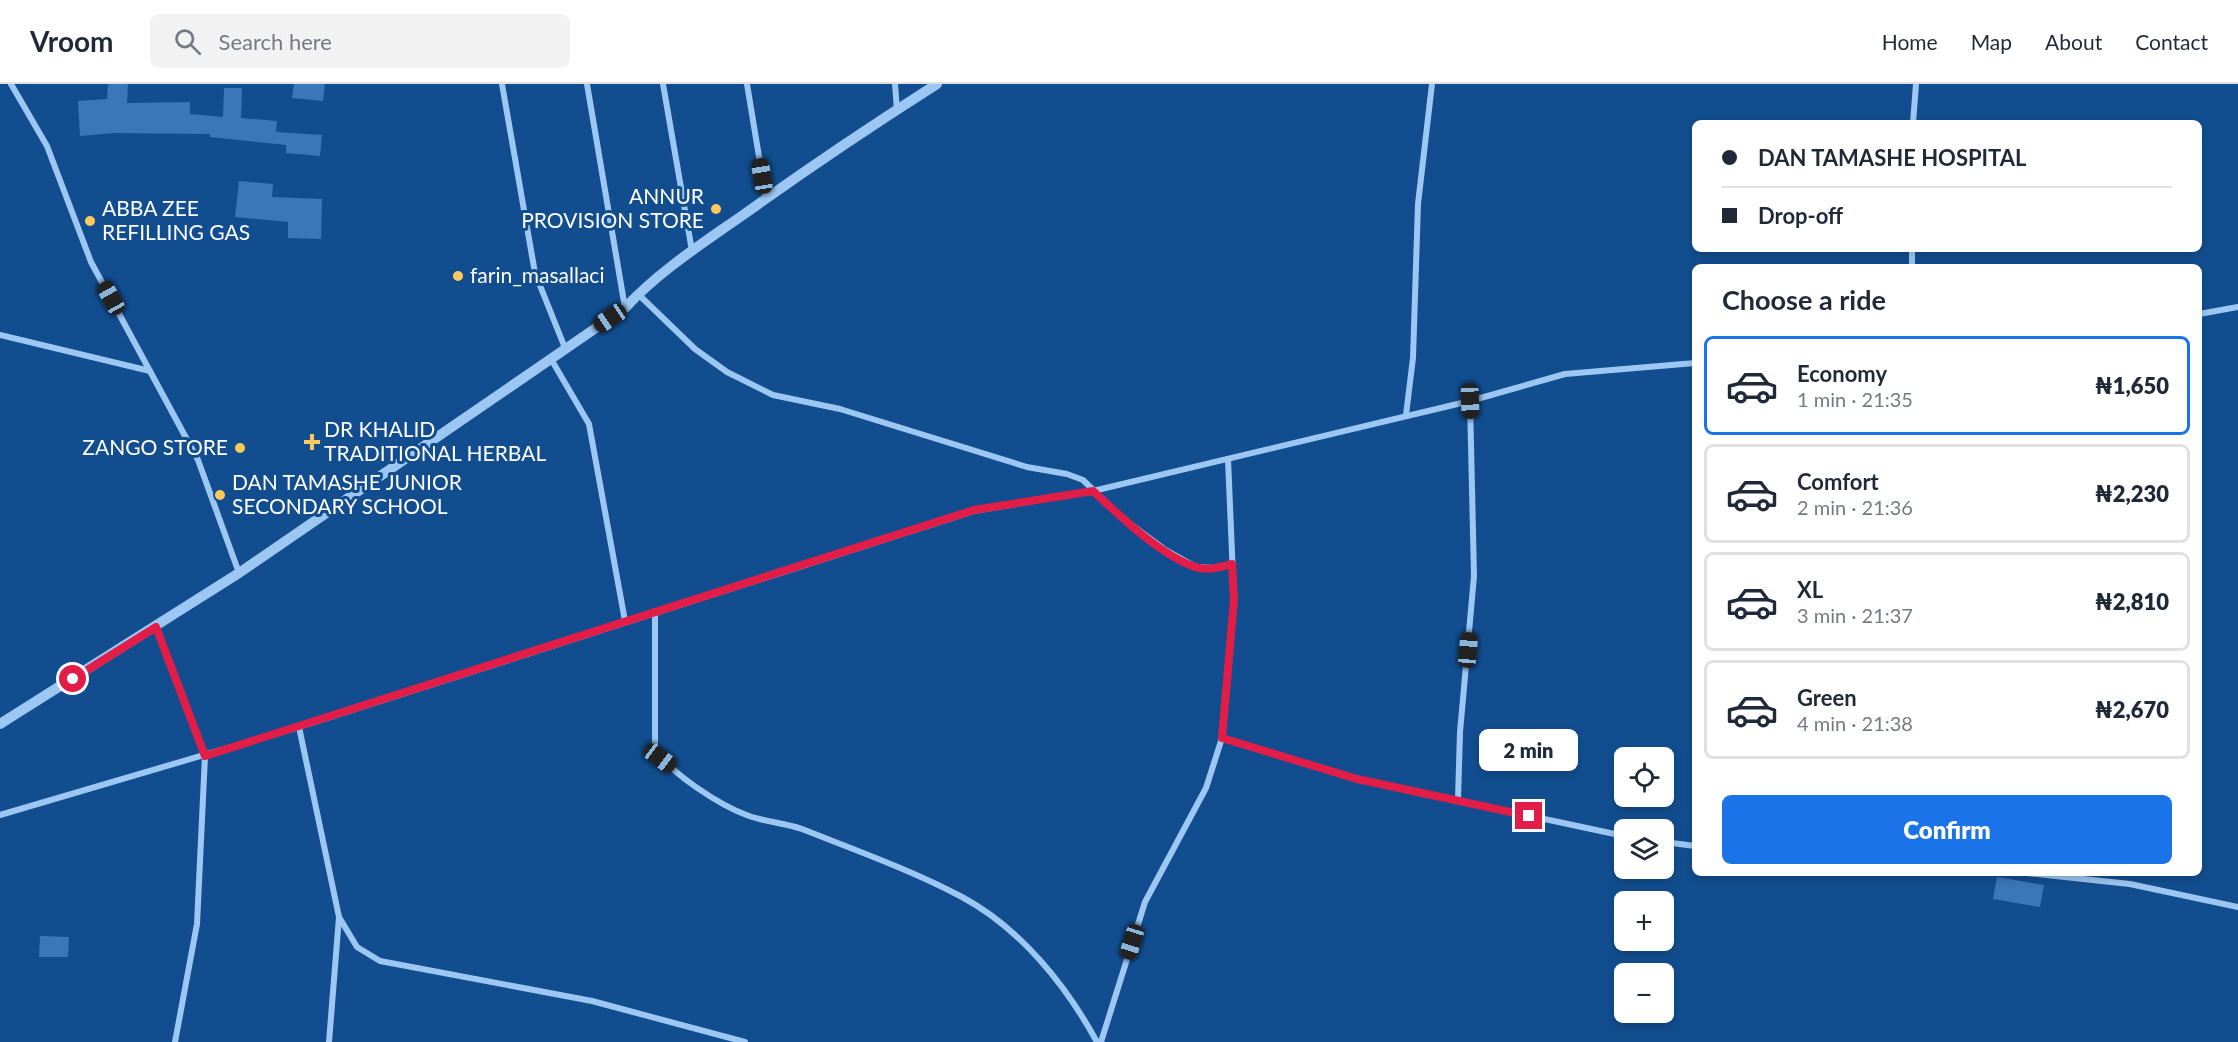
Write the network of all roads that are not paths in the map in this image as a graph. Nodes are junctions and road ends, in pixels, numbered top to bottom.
1 (12, 84) edge
2 (502, 84) edge
3 (587, 84) edge
4 (663, 84) edge
5 (747, 84) edge
6 (895, 84) edge
7 (937, 84) edge
8 (1432, 84) edge
9 (1916, 84) edge
10 (897, 110) junction
11 (1913, 120) edge
12 (766, 199) junction
13 (692, 251) junction
14 (638, 294) junction
15 (2238, 307) edge
16 (625, 308) junction
17 (2202, 313) edge
18 (0, 334) edge
19 (565, 348) junction
20 (551, 359) junction
21 (1692, 363) edge
22 (150, 371) junction
23 (1470, 401) junction
24 (1406, 415) junction
25 (1228, 459) junction
26 (1093, 491) junction
27 (1232, 564) junction
28 (239, 573) junction
29 (655, 611) junction
30 (625, 621) junction
31 (156, 627) junction
32 (0, 723) edge
33 (299, 728) junction
34 (1222, 738) junction
35 (205, 756) junction
36 (1458, 799) junction
37 (0, 815) edge
38 (1614, 834) edge
39 (1674, 843) edge
40 (1692, 846) edge
41 (2055, 876) edge
42 (2238, 907) edge
43 (339, 917) junction
44 (175, 1042) edge
45 (329, 1042) edge
46 (745, 1042) edge
47 (1099, 1042) edge

1 - 22 street
2 - 19 street
3 - 16 street
4 - 13 street
5 - 12 street
6 - 10 street
7 - 10 street
8 - 24 street
9 - 11 street
10 - 12 street
12 - 13 street
13 - 14 street
14 - 16 street
14 - 26 street
15 - 17 street
16 - 19 street
18 - 22 street
19 - 20 street
20 - 28 street
20 - 30 street
21 - 23 street
22 - 28 street
23 - 24 street
23 - 36 street
24 - 25 street
25 - 26 street
25 - 27 street
26 - 27 street
26 - 29 street
27 - 34 street
28 - 31 street
29 - 30 street
29 - 47 street
30 - 33 street
31 - 32 street
31 - 35 street
33 - 35 street
33 - 43 street
34 - 36 street
34 - 47 street
35 - 37 street
35 - 44 street
36 - 38 street
39 - 40 street
41 - 42 street
43 - 45 street
43 - 46 street

